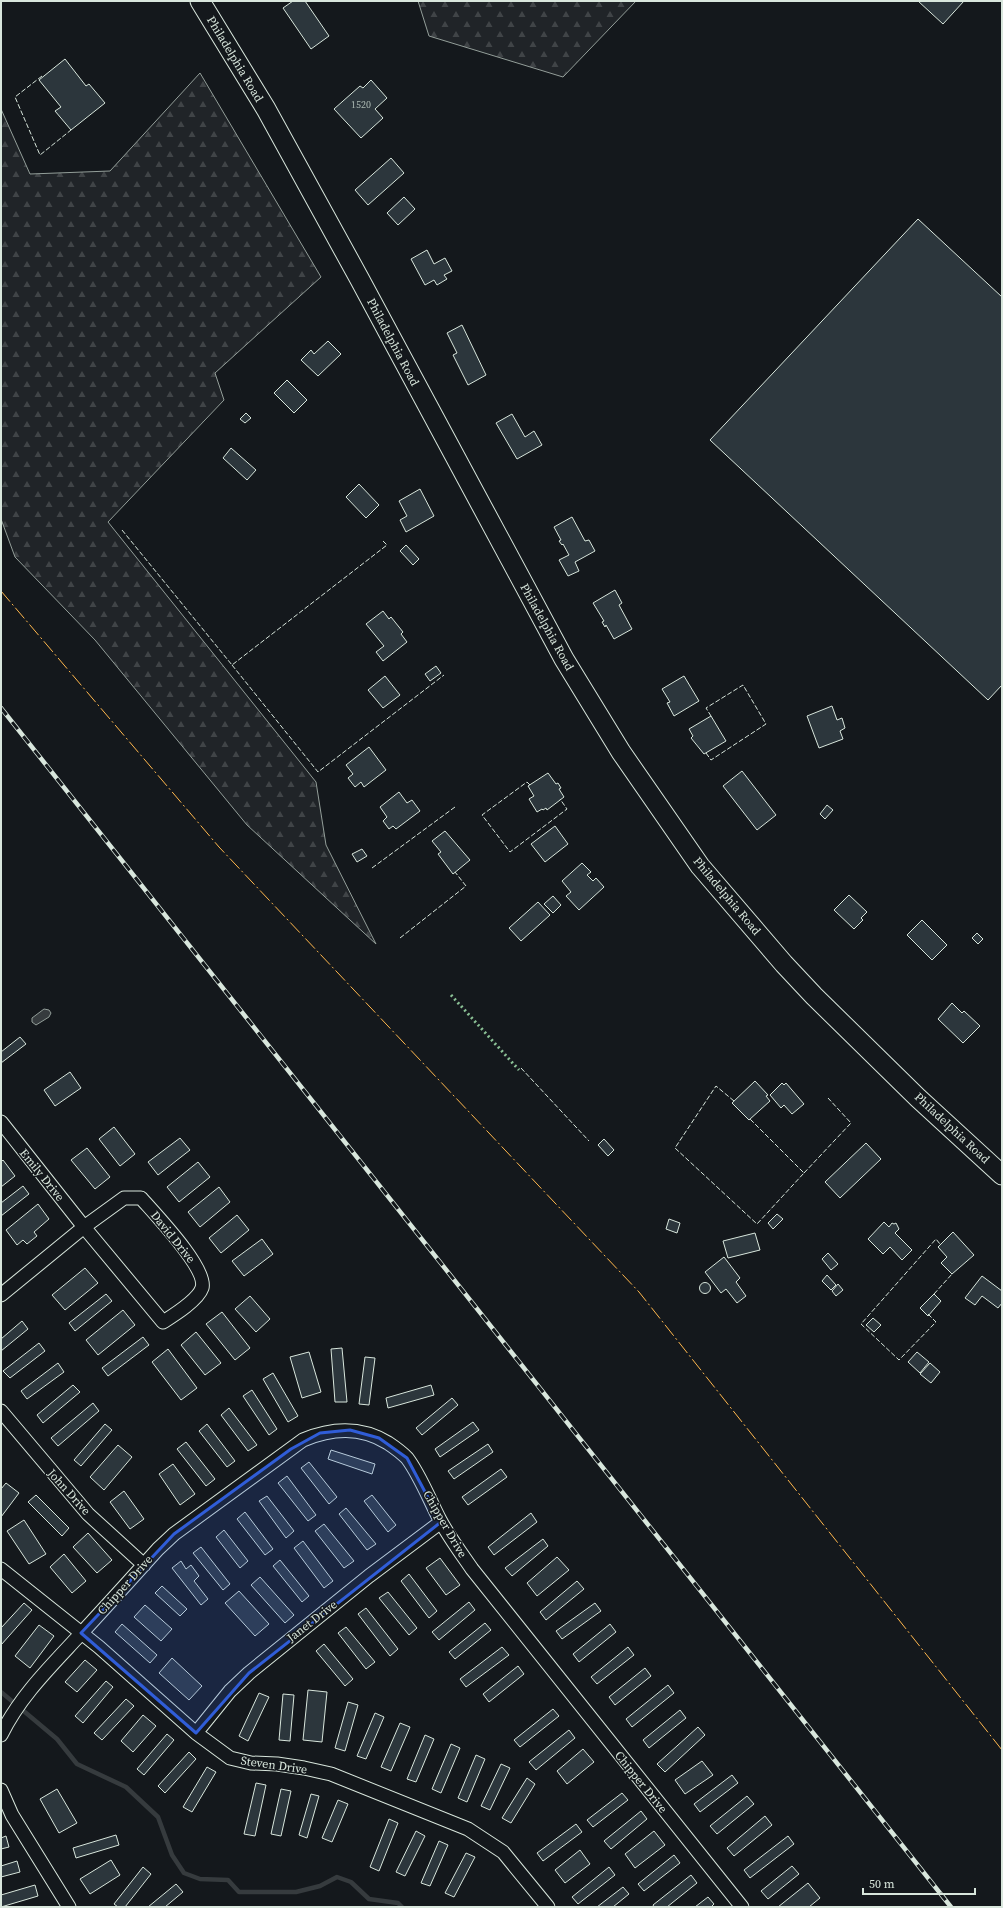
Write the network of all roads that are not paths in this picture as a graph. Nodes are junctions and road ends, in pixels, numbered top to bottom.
1 (200, 1) edge
2 (1, 1122) edge
3 (1002, 1175) edge
4 (84, 1227) junction
5 (1, 1295) edge
6 (1, 1411) edge
7 (441, 1522) junction
8 (144, 1565) junction
9 (1, 1569) edge
10 (81, 1633) junction
11 (196, 1733) junction
12 (1, 1735) edge
13 (1, 1790) edge
14 (69, 1907) edge
15 (548, 1907) edge
16 (742, 1907) edge

1 - 3 main road, Philadelphia Road
2 - 4 street, Emily Drive
4 - 4 street, David Drive
4 - 5 street, David Drive
6 - 8 street, John Drive
7 - 8 street, Chipper Drive
7 - 11 street, Janet Drive
7 - 16 street, Chipper Drive
8 - 10 street, Chipper Drive
9 - 10 street, Steven Drive
10 - 11 street, Steven Drive
10 - 12 street, Chipper Drive
11 - 15 street, Steven Drive
13 - 14 street

